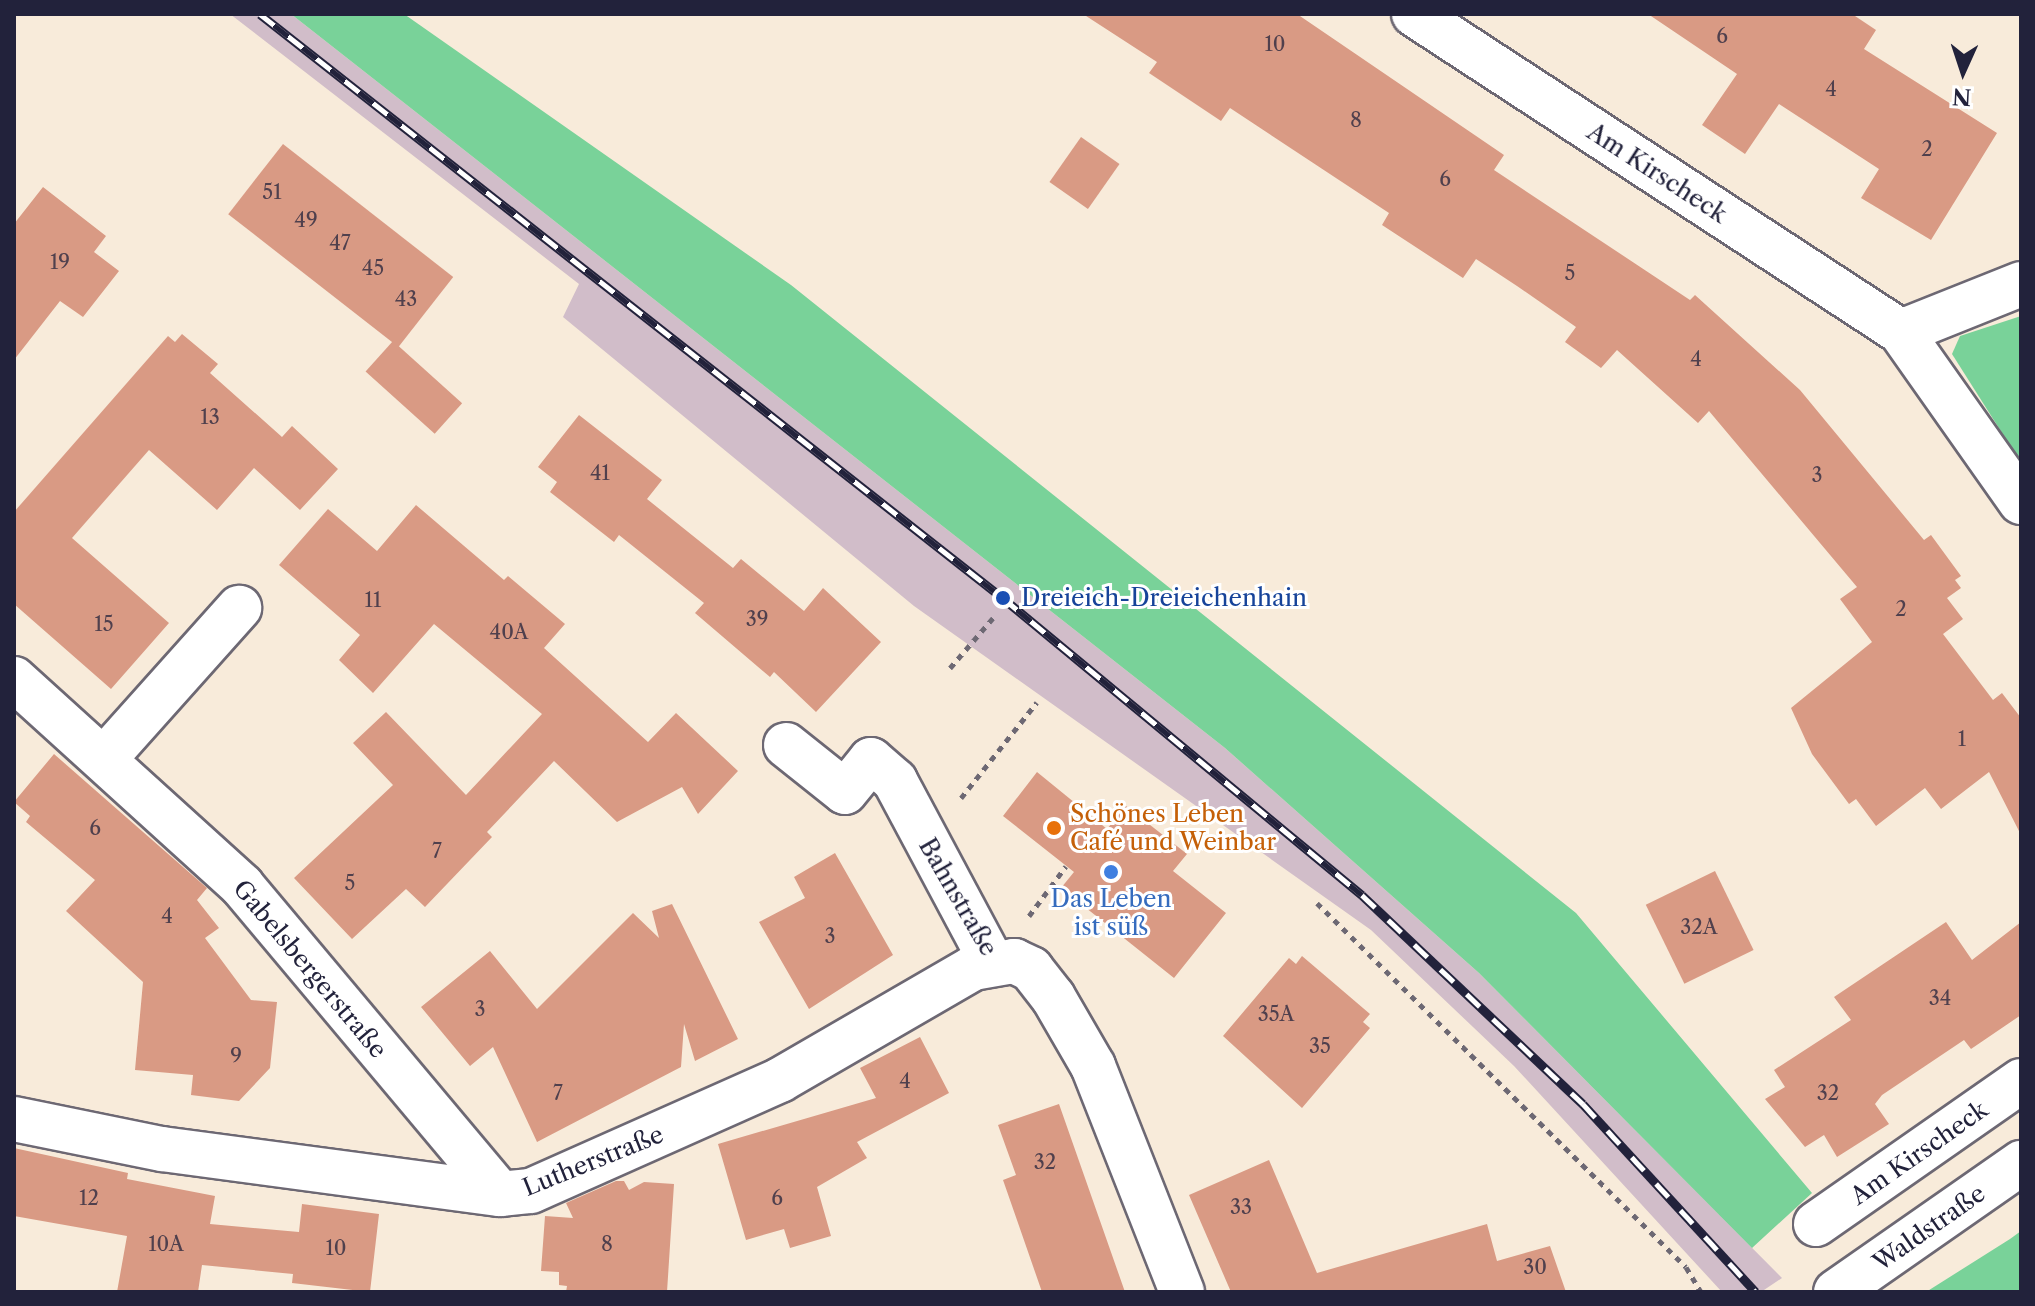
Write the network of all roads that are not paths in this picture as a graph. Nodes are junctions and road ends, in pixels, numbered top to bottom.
1 (1414, 14) edge
2 (2021, 284) edge
3 (1901, 332) junction
4 (2021, 502) edge
5 (239, 608) dead end
6 (14, 679) edge
7 (786, 745) dead end
8 (104, 759) junction
9 (1003, 962) junction
10 (2021, 1081) edge
11 (14, 1119) edge
12 (2021, 1163) edge
13 (500, 1194) junction
14 (1816, 1224) dead end
15 (1182, 1292) edge
16 (1836, 1292) edge

1 - 3 street, Am Kirscheck
2 - 3 street
3 - 4 street, Am Kirscheck
5 - 8 street
6 - 8 street, Gabelsbergerstraße
7 - 9 street, Bahnstraße
8 - 13 street, Gabelsbergerstraße
9 - 13 street, Lutherstraße
9 - 15 street, Bahnstraße
10 - 14 street, Am Kirscheck
11 - 13 street, Lutherstraße
12 - 16 street, Waldstraße

